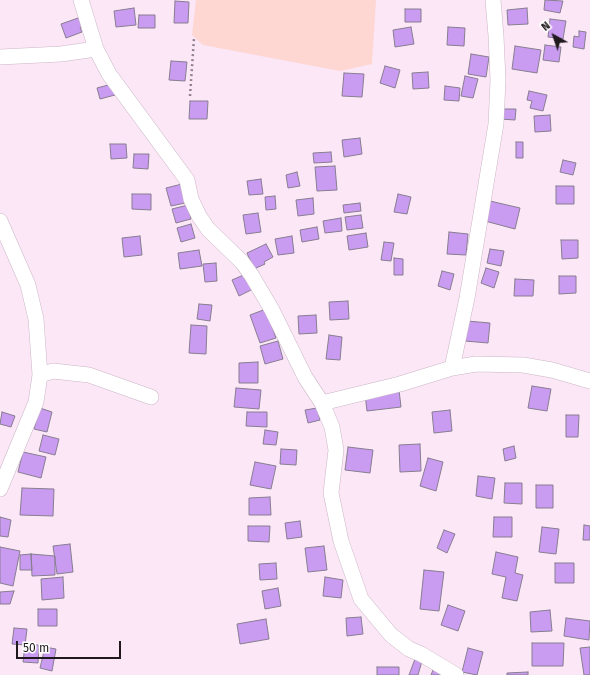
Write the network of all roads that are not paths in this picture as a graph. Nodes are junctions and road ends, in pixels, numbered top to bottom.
1 (81, 0) edge
2 (492, 0) edge
3 (96, 49) junction
4 (0, 57) edge
5 (0, 221) edge
6 (452, 368) junction
7 (40, 375) junction
8 (590, 381) edge
9 (151, 398) dead end
10 (322, 403) junction
11 (0, 489) edge
12 (456, 675) edge

1 - 3 street
2 - 6 street
3 - 4 street
3 - 10 street
5 - 7 street
6 - 8 street
6 - 10 street
7 - 9 street
7 - 11 street
10 - 12 street

